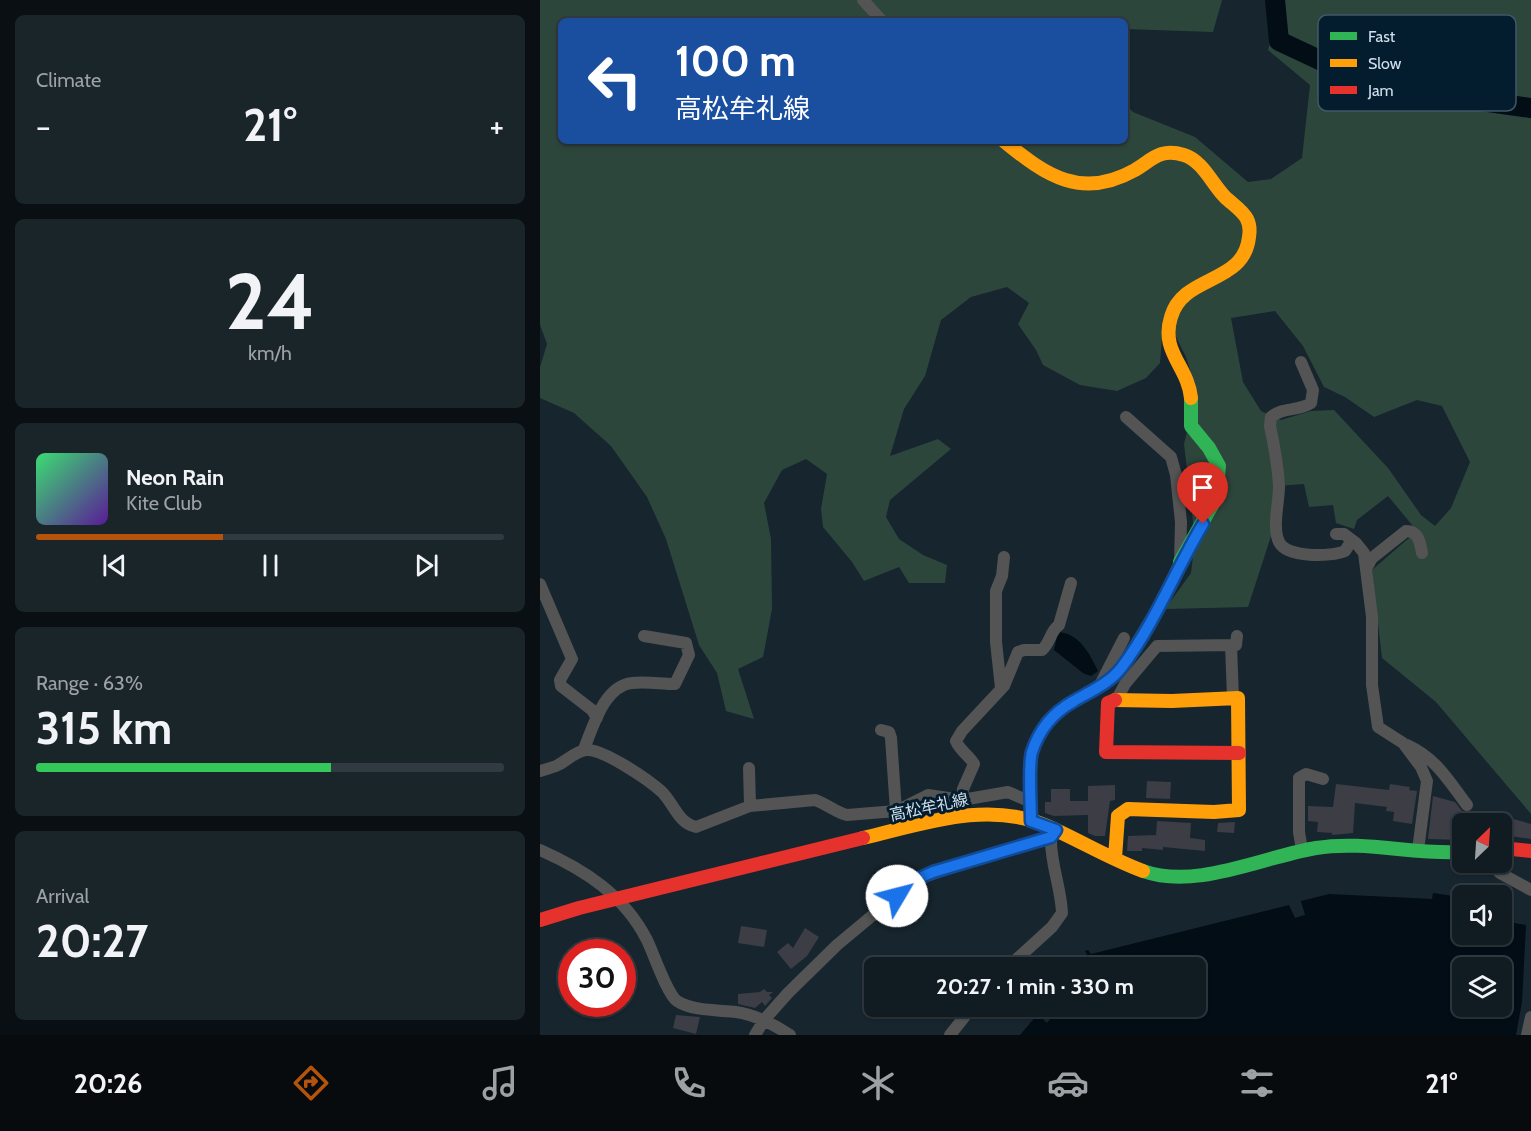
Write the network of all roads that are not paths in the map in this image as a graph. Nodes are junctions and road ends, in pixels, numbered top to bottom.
1 (863, 0) edge
2 (879, 18) edge
3 (1008, 144) edge
4 (1301, 362) dead end
5 (1126, 417) dead end
6 (1336, 534) dead end
7 (1352, 540) junction
8 (1422, 553) dead end
9 (1004, 557) dead end
10 (1180, 562) junction
11 (1366, 569) junction
12 (1071, 583) dead end
13 (540, 584) edge
14 (644, 636) dead end
15 (1125, 638) dead end
16 (1098, 687) junction
17 (1001, 689) junction
18 (1233, 698) junction
19 (1117, 699) junction
20 (597, 718) junction
21 (881, 730) dead end
22 (1403, 743) junction
23 (584, 749) junction
24 (1239, 753) junction
25 (748, 768) dead end
26 (540, 771) edge
27 (1323, 779) dead end
28 (963, 800) junction
29 (1031, 802) junction
30 (1467, 805) dead end
31 (750, 806) junction
32 (896, 811) junction
33 (1031, 821) junction
34 (1053, 834) junction
35 (1512, 849) edge
36 (540, 850) edge
37 (1302, 850) junction
38 (1418, 850) junction
39 (1531, 851) edge
40 (1452, 853) edge
41 (1115, 858) junction
42 (1500, 873) edge
43 (1531, 890) edge
44 (618, 899) junction
45 (540, 920) edge
46 (1019, 957) edge
47 (964, 1017) edge
48 (1531, 1017) edge
49 (764, 1020) junction
50 (755, 1035) edge
51 (790, 1035) edge
52 (950, 1035) edge
53 (1527, 1035) edge

1 - 2 street
3 - 10 street
4 - 7 street
5 - 10 street
6 - 7 street
7 - 11 street
8 - 11 street
9 - 17 street
10 - 16 street
11 - 22 street
12 - 17 street
13 - 20 street
14 - 20 street
15 - 16 street
16 - 29 street
17 - 28 street
18 - 19 street
18 - 19 street
18 - 24 street
19 - 24 street
20 - 23 street
21 - 32 street
22 - 30 street
22 - 38 street
23 - 26 street
23 - 31 street
24 - 41 street
25 - 31 street
27 - 37 street
28 - 29 street
28 - 32 street
29 - 33 street
31 - 32 street
33 - 34 street, 高松牟礼線
33 - 44 street, 高松牟礼線
34 - 41 street, 高松牟礼線
34 - 46 street
34 - 49 street
35 - 39 street
36 - 44 street
37 - 38 street, 高松牟礼線
37 - 41 street, 高松牟礼線
38 - 40 street, 高松牟礼線
42 - 43 street
44 - 45 street, 高松牟礼線
44 - 49 street
47 - 52 street
48 - 53 street
49 - 50 street
49 - 51 street

